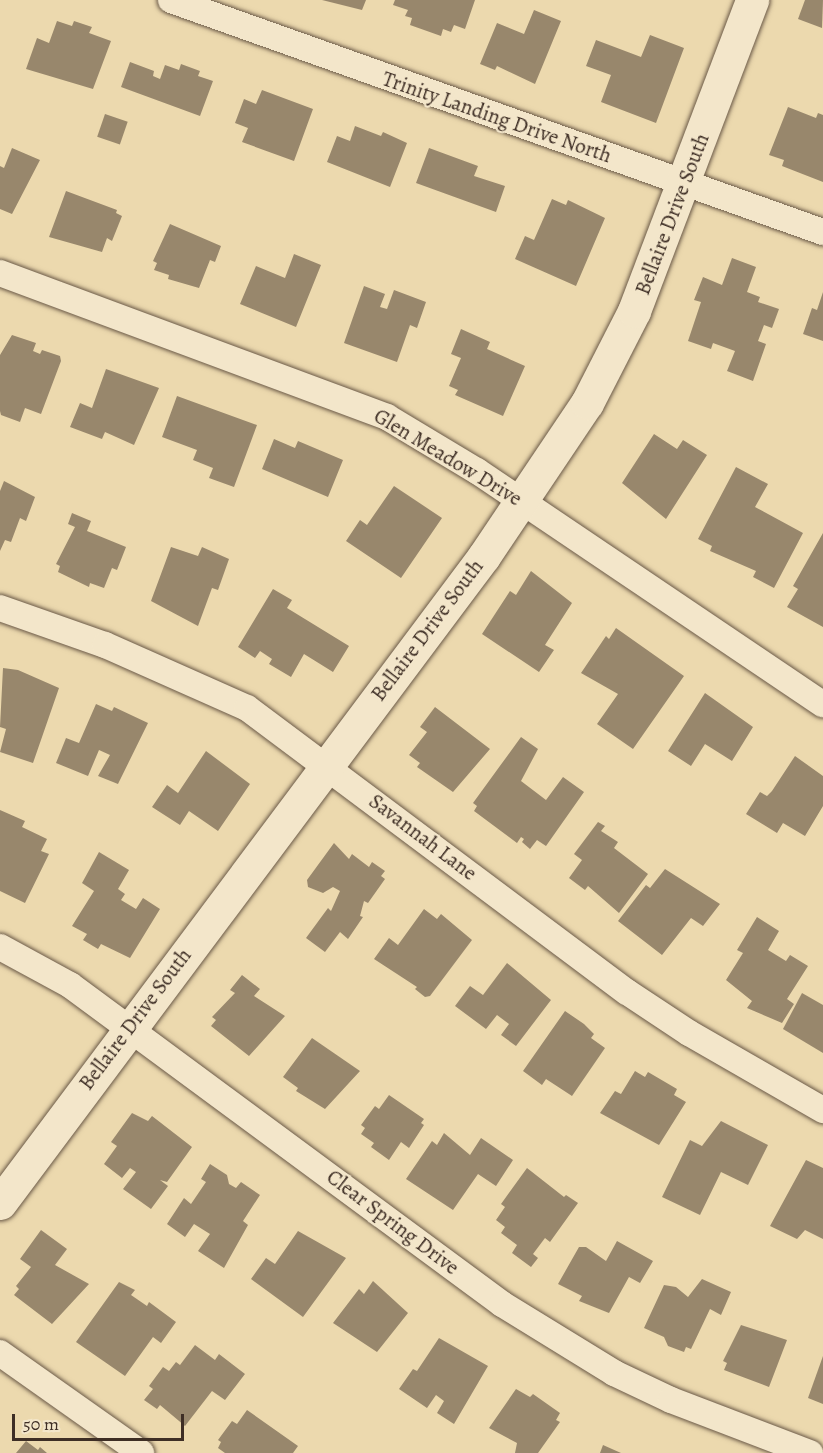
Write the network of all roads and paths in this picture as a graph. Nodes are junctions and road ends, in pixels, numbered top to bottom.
1 (171, 0) edge
2 (752, 0) edge
3 (686, 182) junction
4 (823, 232) edge
5 (0, 273) edge
6 (522, 501) junction
7 (0, 608) edge
8 (823, 704) edge
9 (325, 765) junction
10 (0, 947) edge
11 (128, 1028) junction
12 (823, 1110) edge
13 (0, 1203) edge
14 (0, 1353) edge
15 (141, 1453) edge
16 (810, 1453) edge

1 - 3 street, Trinity Landing Drive North
2 - 3 street, Bellaire Drive South
3 - 4 street, Trinity Landing Drive North
3 - 6 street, Bellaire Drive South
5 - 6 street, Glen Meadow Drive
6 - 8 street, Glen Meadow Drive
6 - 9 street, Bellaire Drive South
7 - 9 street, Savannah Lane
9 - 11 street, Bellaire Drive South
9 - 12 street, Savannah Lane
10 - 11 street, Clear Spring Drive
11 - 13 street, Bellaire Drive South
11 - 16 street, Clear Spring Drive
14 - 15 street

